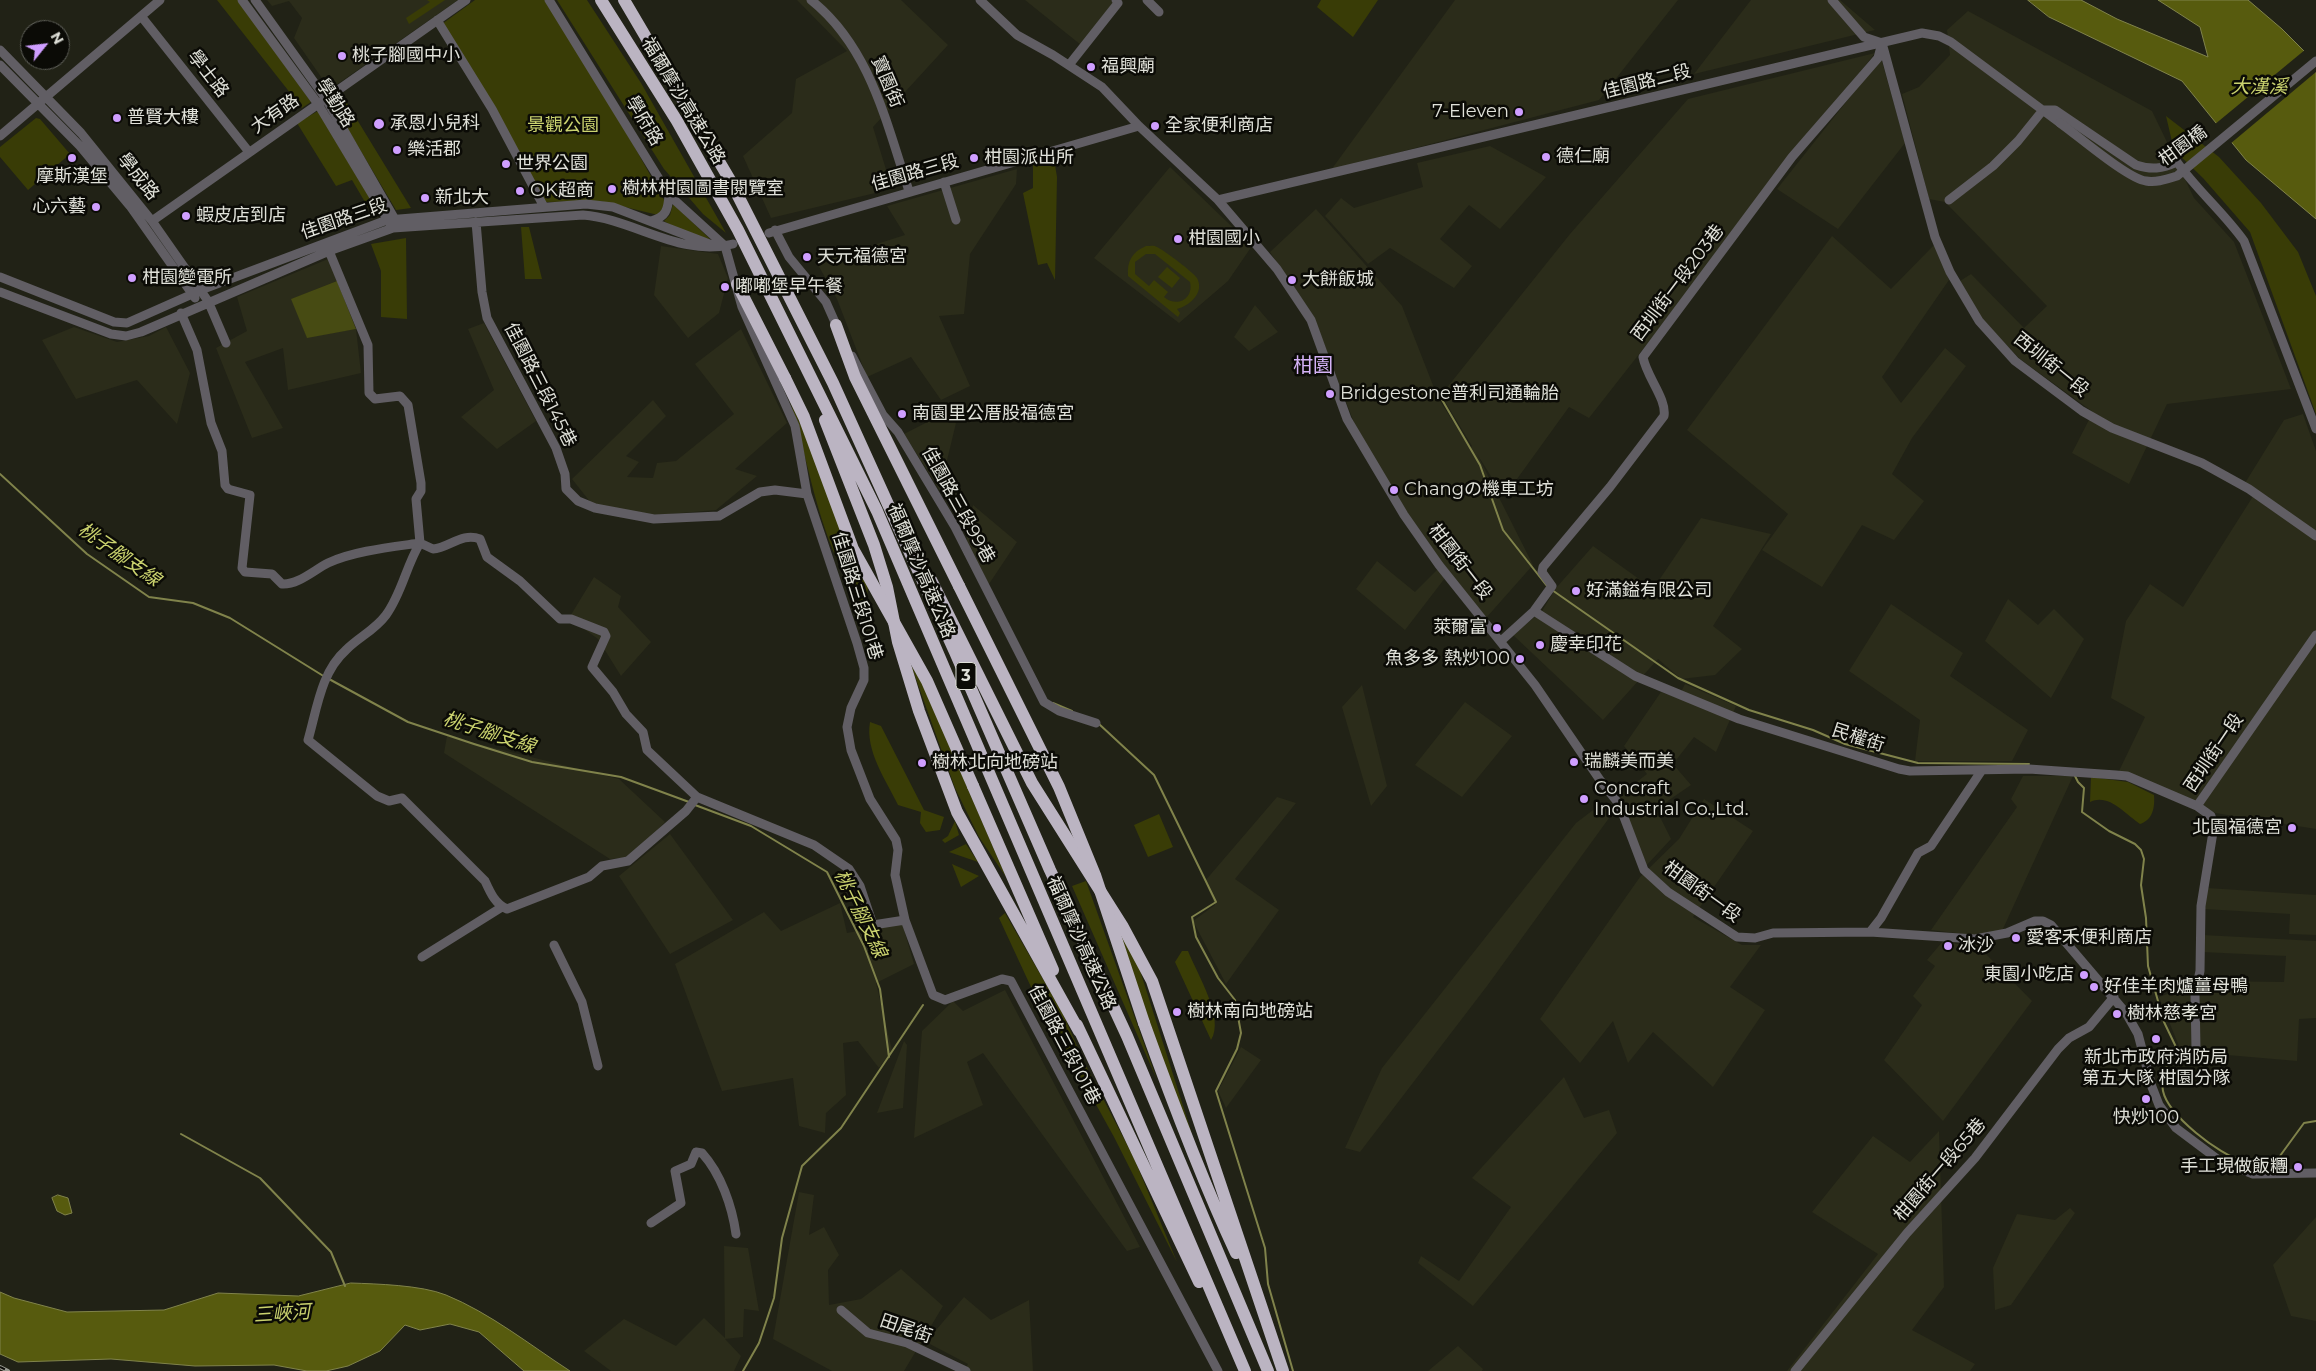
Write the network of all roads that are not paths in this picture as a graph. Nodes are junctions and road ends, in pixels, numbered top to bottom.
1 (160, 0) edge
2 (242, 0) edge
3 (254, 0) edge
4 (466, 0) edge
5 (549, 0) edge
6 (601, 0) edge
7 (624, 0) edge
8 (811, 0) edge
9 (980, 0) edge
10 (1146, 0) edge
11 (1832, 0) edge
12 (1119, 1) edge
13 (1159, 12) dead end
14 (141, 16) junction
15 (436, 20) junction
16 (1882, 43) junction
17 (0, 50) edge
18 (2316, 57) edge
19 (2316, 61) edge
20 (0, 65) edge
21 (1069, 65) junction
22 (2316, 66) edge
23 (47, 96) junction
24 (322, 101) junction
25 (39, 102) junction
26 (2260, 107) junction
27 (2043, 110) junction
28 (2060, 123) joint
29 (1139, 126) junction
30 (0, 136) edge
31 (249, 152) junction
32 (944, 182) junction
33 (909, 190) junction
34 (669, 195) junction
35 (1218, 200) junction
36 (1950, 200) dead end
37 (544, 207) junction
38 (956, 220) dead end
39 (152, 221) junction
40 (651, 221) junction
41 (476, 222) junction
42 (394, 223) junction
43 (772, 231) joint
44 (729, 245) junction
45 (714, 246) junction
46 (329, 251) junction
47 (0, 277) edge
48 (737, 284) junction
49 (0, 292) edge
50 (197, 293) junction
51 (208, 301) junction
52 (199, 305) junction
53 (180, 313) junction
54 (783, 321) junction
55 (836, 325) junction
56 (226, 343) dead end
57 (833, 383) junction
58 (2316, 428) edge
59 (807, 494) junction
60 (2316, 536) edge
61 (420, 542) junction
62 (1534, 611) junction
63 (2316, 635) edge
64 (1501, 640) junction
65 (1096, 724) dead end
66 (1982, 770) junction
67 (697, 797) junction
68 (2197, 806) junction
69 (502, 907) junction
70 (904, 920) junction
71 (1870, 932) junction
72 (554, 945) dead end
73 (422, 957) dead end
74 (2114, 997) junction
75 (1079, 1031) junction
76 (2196, 1049) dead end
77 (598, 1066) dead end
78 (2316, 1172) edge
79 (651, 1223) dead end
80 (736, 1234) dead end
81 (841, 1310) dead end
82 (1267, 1321) junction
83 (1225, 1328) junction
84 (966, 1371) edge
85 (1218, 1371) edge
86 (1245, 1371) edge
87 (1268, 1371) edge
88 (1283, 1371) edge
89 (1795, 1371) edge

1 - 14 street
2 - 24 street, 學勤路
3 - 24 street, 學勤路
4 - 15 street, 大有路
5 - 34 street, 學府路
6 - 54 highway, 福爾摩沙高速公路 / 3
7 - 57 highway, 福爾摩沙高速公路 / 3
8 - 33 street, 寶園街
9 - 21 street
10 - 13 street
11 - 16 street
12 - 21 street
14 - 23 street
14 - 31 street, 學士路
15 - 24 street, 大有路
15 - 37 street
16 - 27 street, 佳園路二段
16 - 35 street, 佳園路二段
16 - 60 street, 西圳街一段
16 - 62 street, 西圳街一段203巷
17 - 23 street, 學成路
18 - 26 street, bridge
19 - 26 street, 柑園橋, bridge
20 - 25 street, 學成路
21 - 29 street
22 - 26 street, bridge
23 - 25 street
23 - 39 street, 學成路
24 - 31 street, 大有路
24 - 42 street, 學勤路
25 - 30 street
25 - 50 street, 學成路
26 - 28 street, 柑園橋, bridge
27 - 28 street, 佳園路二段
27 - 36 street
27 - 58 street
29 - 32 street, 佳園路三段
29 - 35 street
31 - 39 street, 大有路
32 - 33 street, 佳園路三段
32 - 38 street
33 - 43 street, 佳園路三段
34 - 40 street
34 - 44 street, 學府路
35 - 64 street, 柑園街一段
37 - 40 street, 佳園路三段
37 - 42 street, 佳園路三段
39 - 50 street, 學成路
40 - 45 street, 佳園路三段
41 - 42 street, 佳園路三段
41 - 45 street, 佳園路三段
41 - 59 street, 佳園路三段145巷
42 - 46 street, 佳園路三段
42 - 50 street, 佳園路三段
43 - 55 street, 佳園路三段99巷
44 - 45 street, 佳園路三段
44 - 48 street, 佳園路三段101巷
46 - 51 street, 佳園路三段
46 - 61 street
47 - 50 street, 佳園路三段
48 - 59 street, 佳園路三段101巷
48 - 75 highway, bridge
49 - 53 street, 佳園路三段
50 - 51 street, 學成路
50 - 52 street, 學成路
51 - 52 street, 佳園路三段
51 - 56 street, 學成路
52 - 53 street, 佳園路三段
53 - 61 street
54 - 75 highway
54 - 83 highway, 福爾摩沙高速公路 / 3
55 - 65 street, 佳園路三段99巷
55 - 82 highway, bridge
57 - 82 highway
57 - 87 highway, 福爾摩沙高速公路 / 3
59 - 70 street, 佳園路三段101巷
61 - 67 street
61 - 69 street
62 - 64 street, 西圳街一段203巷
62 - 66 street, 民權街
63 - 68 street, 西圳街一段
64 - 71 street, 柑園街一段
66 - 68 street, 民權街
66 - 71 street
67 - 69 street
67 - 70 street
68 - 76 street, 西圳街一段
69 - 73 street
70 - 85 street, 佳園路三段101巷
71 - 74 street, 柑園街一段
72 - 77 street
74 - 78 street, 柑園街一段
74 - 89 street, 柑園街一段65巷
75 - 83 highway
79 - 80 street
81 - 84 street, 田尾街
82 - 88 highway
83 - 86 highway, 福爾摩沙高速公路 / 3

